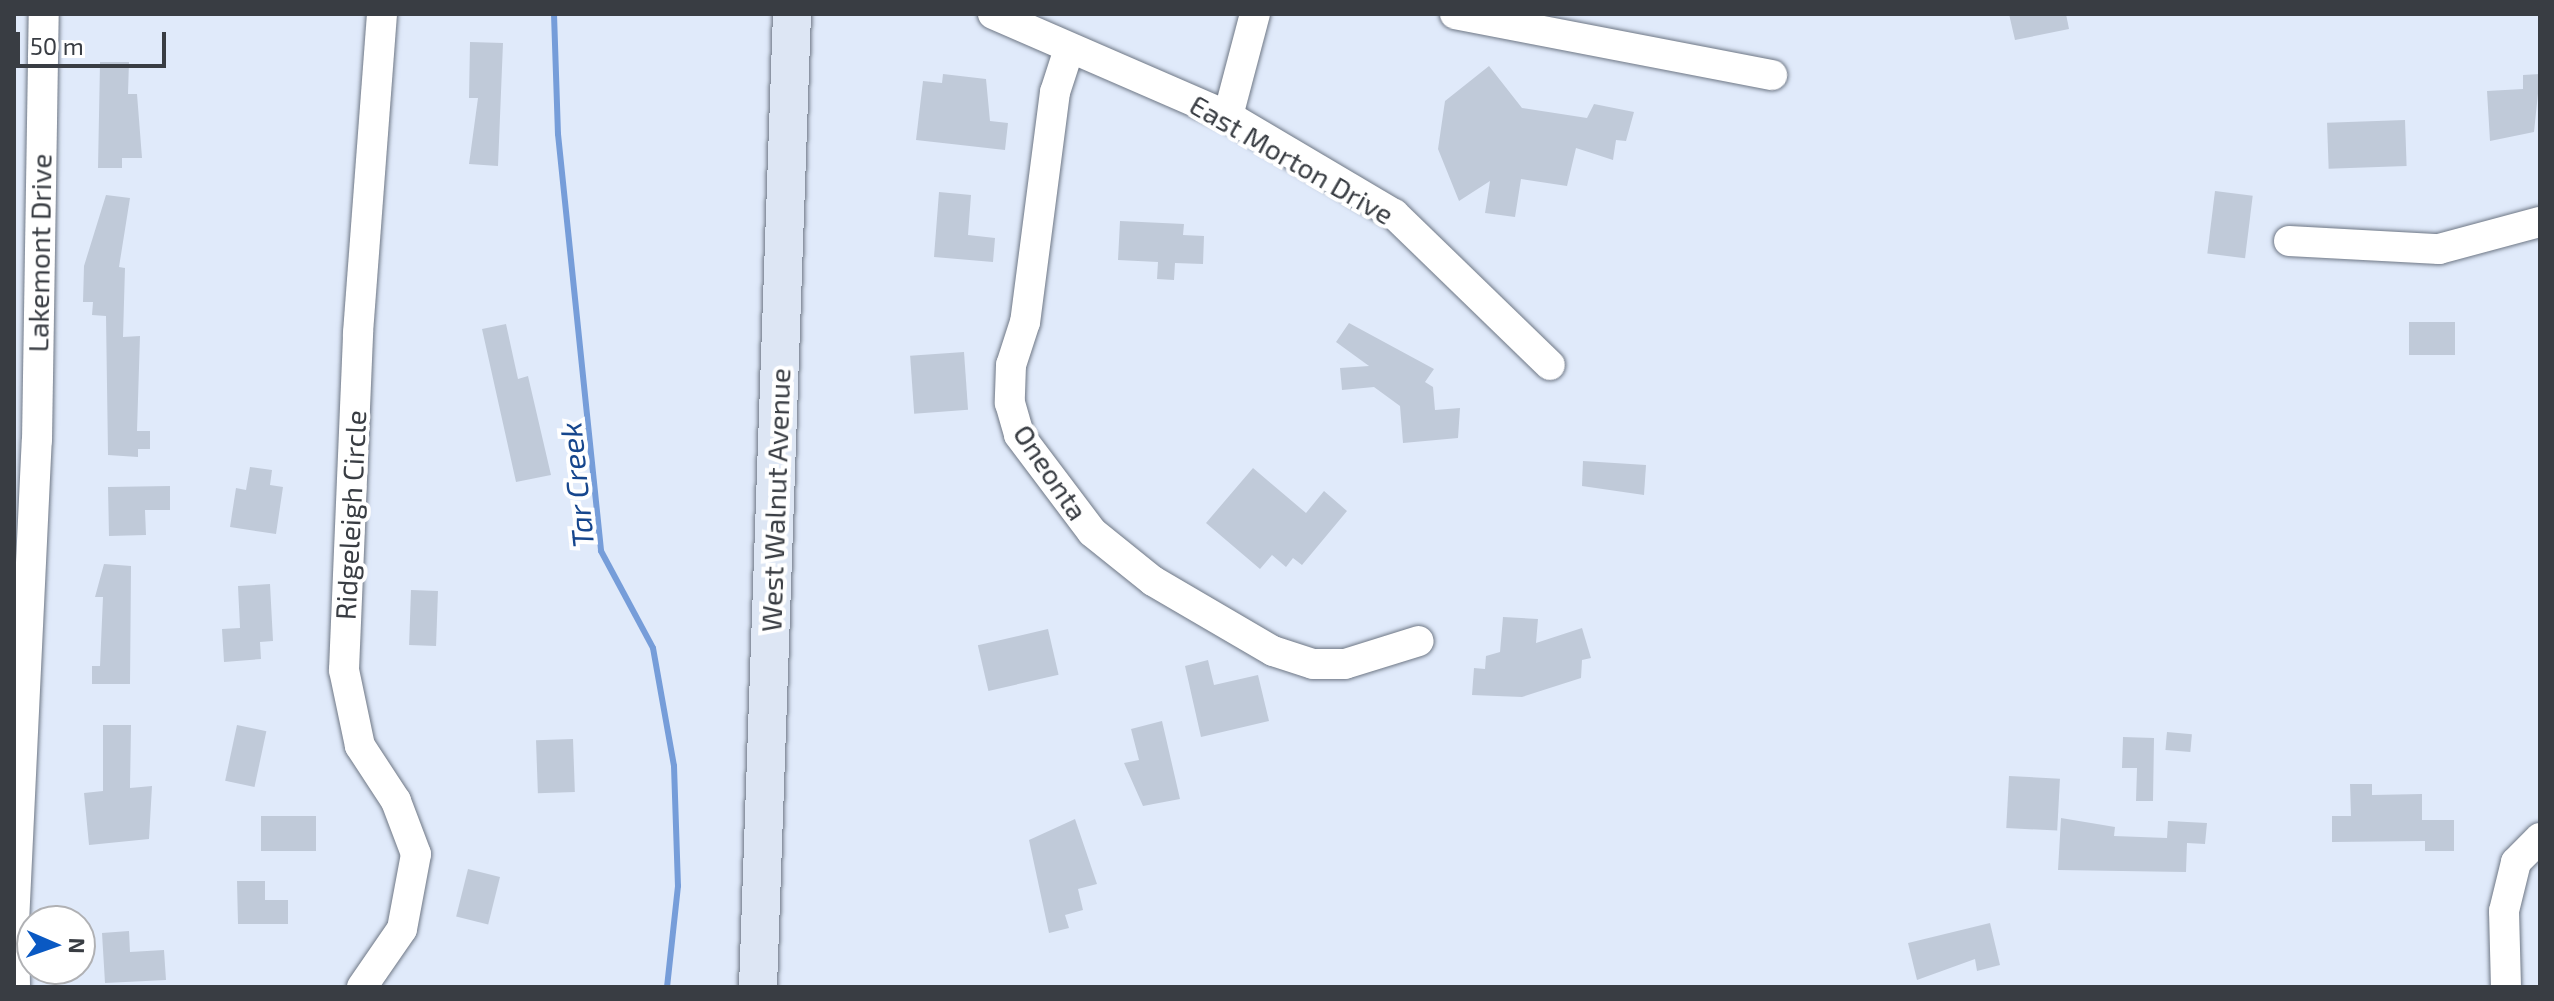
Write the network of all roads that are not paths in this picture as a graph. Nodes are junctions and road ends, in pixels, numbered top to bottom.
1 (44, 14) edge
2 (382, 14) edge
3 (792, 14) edge
4 (993, 14) edge
5 (1255, 14) edge
6 (1455, 14) edge
7 (1069, 49) junction
8 (1772, 75) dead end
9 (1228, 116) junction
10 (2540, 222) edge
11 (2289, 241) dead end
12 (26, 306) edge
13 (1550, 365) dead end
14 (1419, 641) dead end
15 (2540, 838) edge
16 (14, 923) edge
17 (14, 933) edge
18 (15, 987) edge
19 (362, 987) edge
20 (758, 987) edge
21 (2506, 987) edge

1 - 12 street, Lakemont Drive
2 - 19 street, Ridgeleigh Circle
3 - 20 main road, West Walnut Avenue
4 - 7 street, East Morton Drive
5 - 9 street
6 - 8 street
7 - 9 street, East Morton Drive
7 - 14 street, Oneonta
9 - 13 street, East Morton Drive
10 - 11 street
12 - 16 street, Lakemont Drive
15 - 21 street
17 - 18 street

